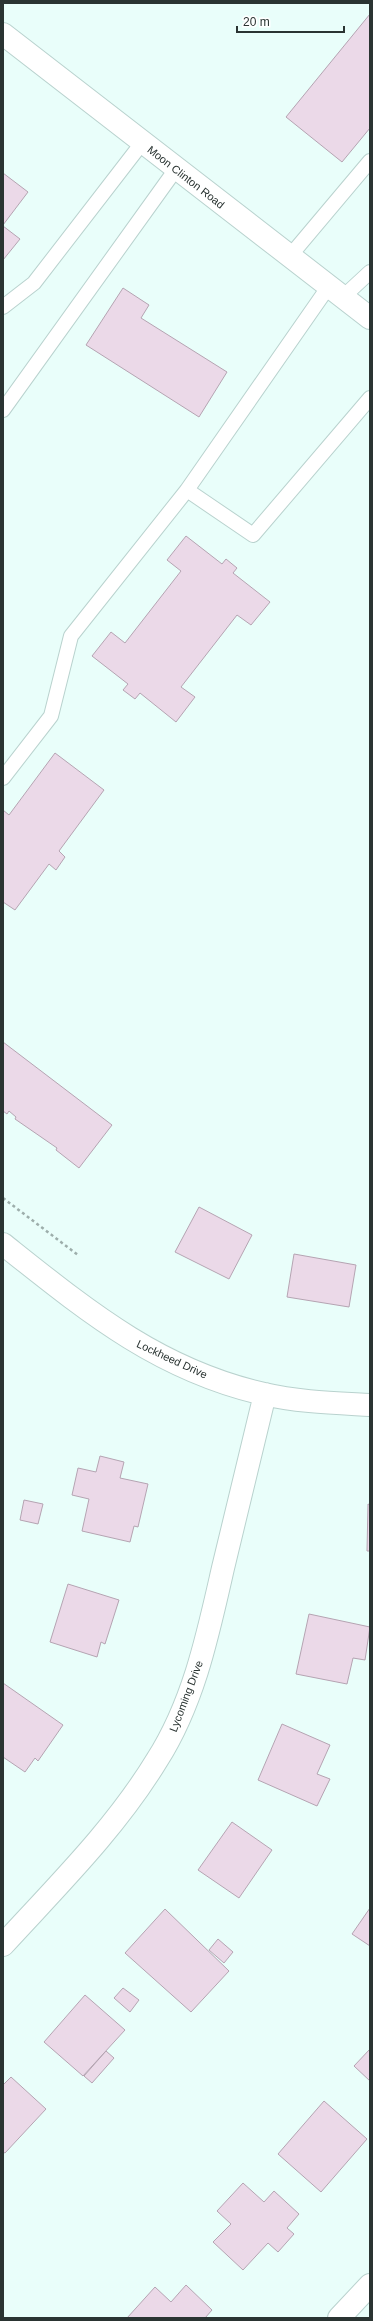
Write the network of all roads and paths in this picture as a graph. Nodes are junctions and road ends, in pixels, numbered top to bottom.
1 (3, 34) edge
2 (142, 142) junction
3 (370, 161) edge
4 (176, 169) junction
5 (290, 256) junction
6 (370, 272) edge
7 (336, 292) junction
8 (3, 307) edge
9 (370, 318) edge
10 (370, 398) edge
11 (3, 410) edge
12 (187, 490) junction
13 (3, 778) edge
14 (3, 1198) edge
15 (3, 1244) edge
16 (78, 1255) dead end
17 (265, 1394) junction
18 (370, 1405) edge
19 (3, 1945) edge
20 (370, 2285) edge
21 (340, 2318) edge

1 - 2 street, Moon Clinton Road
2 - 4 street, Moon Clinton Road
2 - 8 lane
3 - 5 lane
4 - 5 street, Moon Clinton Road
4 - 11 lane
5 - 7 street, Moon Clinton Road
6 - 7 lane
7 - 9 street, Moon Clinton Road
7 - 12 lane
10 - 12 lane
12 - 13 lane
14 - 16 path
15 - 17 street, Lockheed Drive
17 - 18 street, Lockheed Drive
17 - 19 street, Lycoming Drive
20 - 21 street

